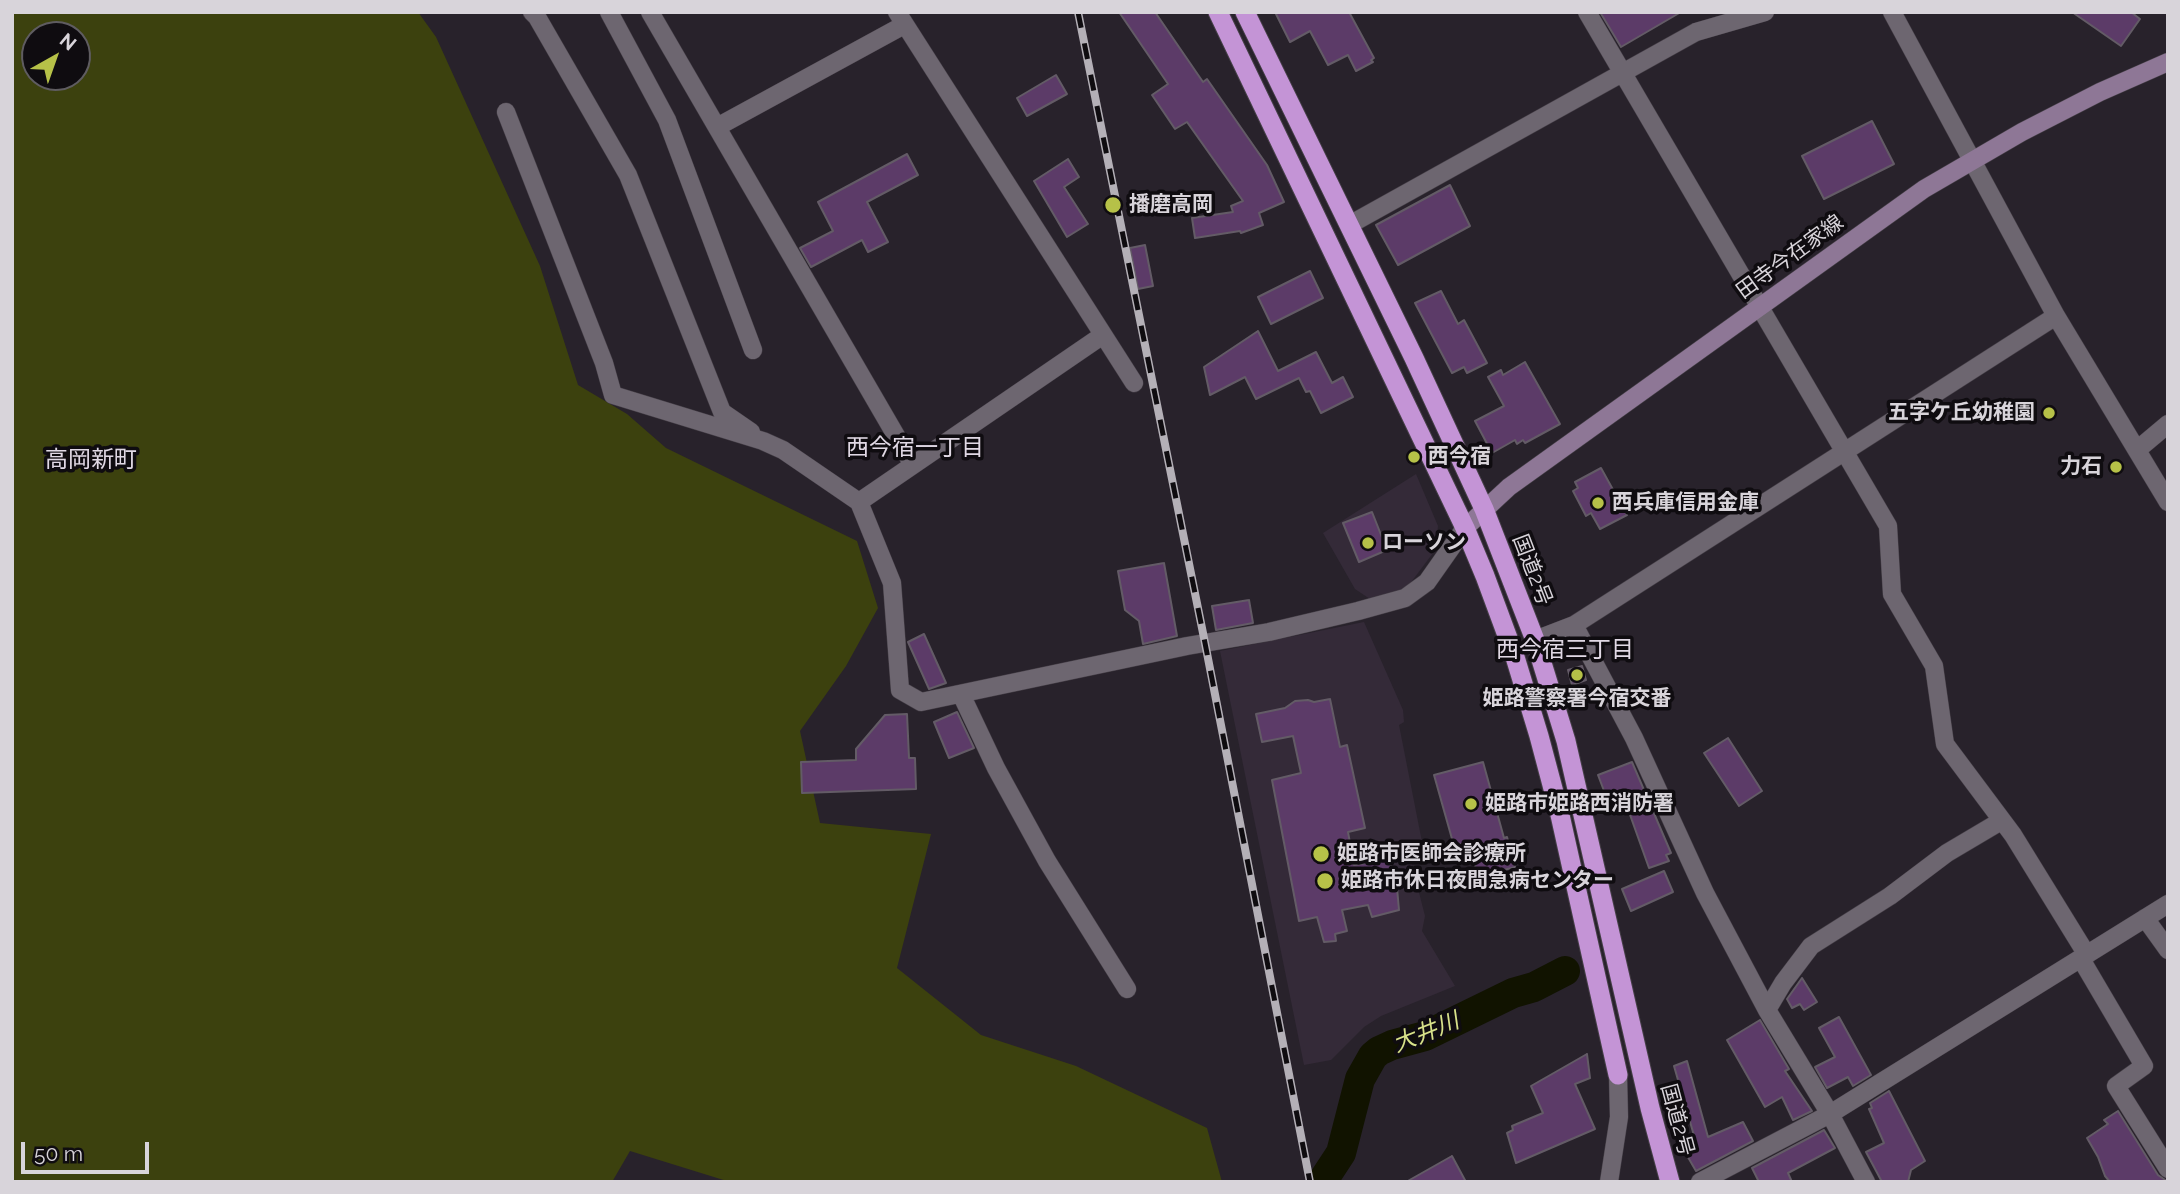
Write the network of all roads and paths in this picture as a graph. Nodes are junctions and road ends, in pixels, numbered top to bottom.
1 (532, 12) edge
2 (609, 12) edge
3 (650, 12) edge
4 (1217, 12) edge
5 (1245, 12) edge
6 (1587, 12) edge
7 (1765, 12) edge
8 (1892, 12) edge
9 (900, 18) edge
10 (2168, 62) edge
11 (1622, 74) junction
12 (506, 112) dead end
13 (717, 127) junction
14 (1972, 161) junction
15 (1349, 225) junction
16 (1759, 307) junction
17 (2056, 316) junction
18 (1102, 335) junction
19 (753, 350) dead end
20 (1134, 383) dead end
21 (2168, 424) edge
22 (763, 441) junction
23 (2137, 450) junction
24 (1843, 452) junction
25 (913, 466) junction
26 (859, 502) junction
27 (2168, 502) edge
28 (1484, 509) junction
29 (1465, 528) junction
30 (1574, 625) junction
31 (1535, 640) junction
32 (961, 694) junction
33 (2001, 821) junction
34 (2168, 904) edge
35 (2145, 918) junction
36 (2168, 950) edge
37 (2084, 957) junction
38 (1127, 989) dead end
39 (1767, 1010) junction
40 (1618, 1075) joint
41 (1830, 1114) junction
42 (2168, 1169) edge
43 (1609, 1182) edge
44 (1670, 1182) edge
45 (1700, 1182) edge
46 (1866, 1182) edge

1 - 22 street
2 - 19 street
3 - 13 street
4 - 29 highway
5 - 15 highway, 国道2号
6 - 11 street
7 - 11 street
8 - 14 street
9 - 13 street
9 - 18 street
10 - 14 main road, 田寺今在家線
11 - 15 street
11 - 16 street
12 - 22 street
13 - 25 street
14 - 16 main road, 田寺今在家線
14 - 17 street
15 - 28 highway, 国道2号
16 - 24 street
16 - 28 main road, 田寺今在家線
17 - 23 street
17 - 24 street
18 - 20 street
18 - 25 street
21 - 23 street
22 - 26 street
23 - 27 street
24 - 30 street
24 - 33 street
25 - 26 street
26 - 32 street
28 - 29 main road, 田寺今在家線
28 - 31 highway, 国道2号
29 - 32 street
29 - 40 highway
30 - 31 street
30 - 39 street
31 - 44 highway, 国道2号
32 - 38 street
33 - 37 street
33 - 39 street
34 - 35 street
35 - 36 street
35 - 37 street
37 - 41 street
37 - 42 street
39 - 41 street
40 - 43 street
41 - 45 street
41 - 46 street

